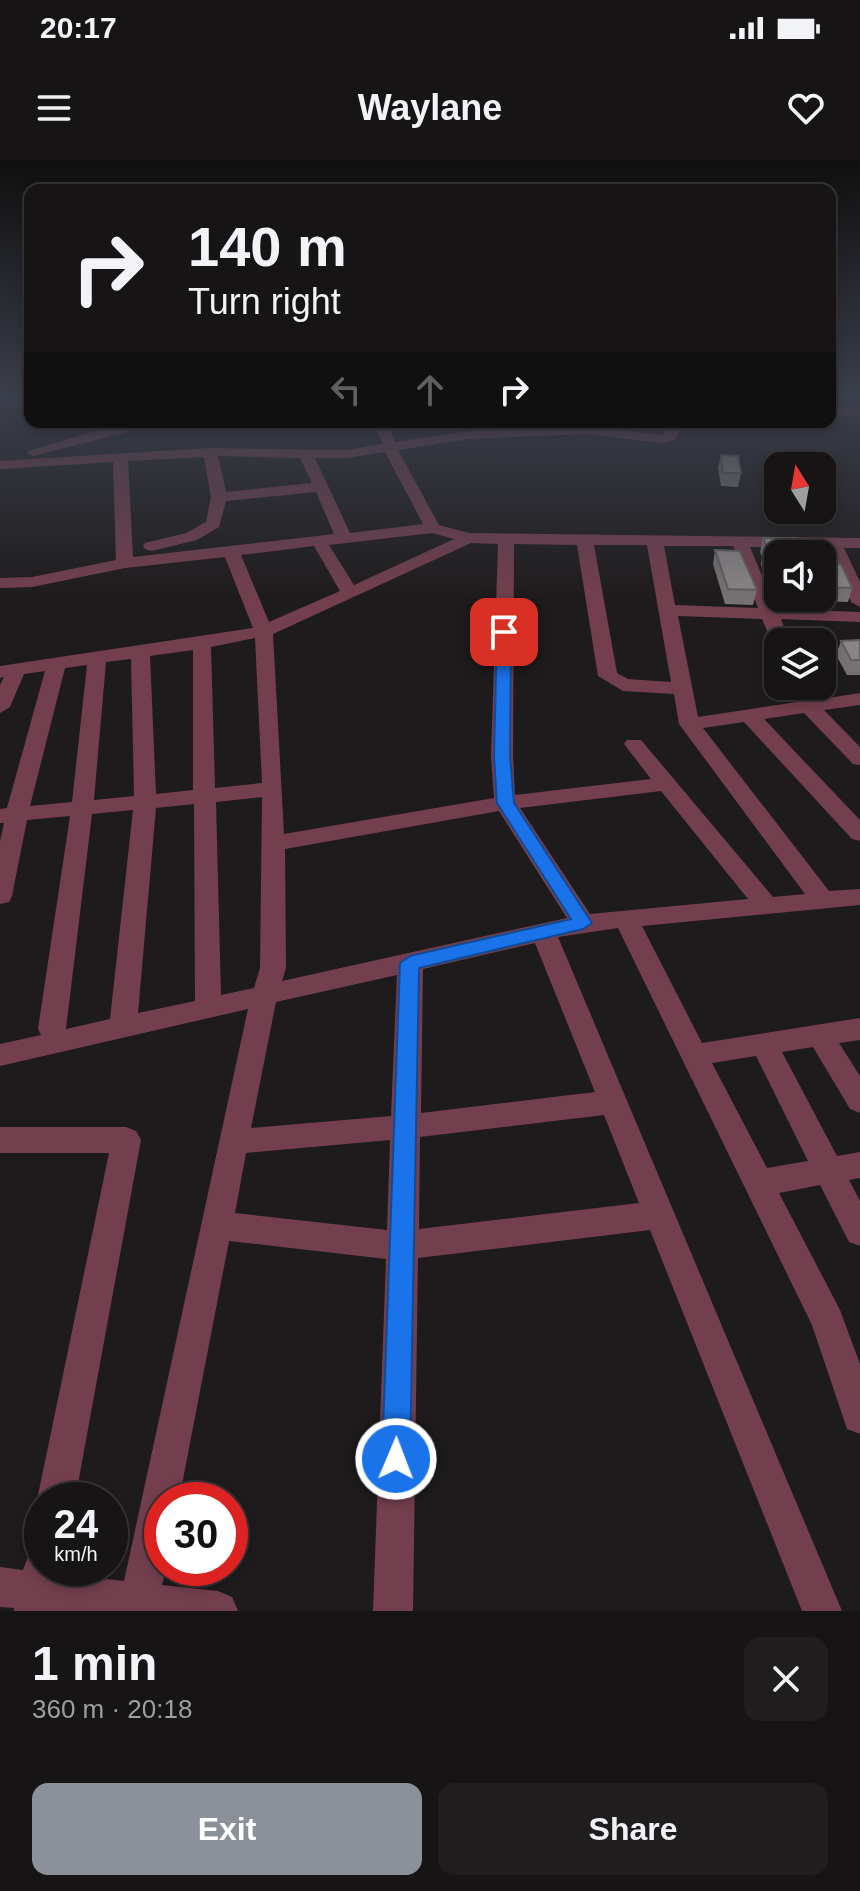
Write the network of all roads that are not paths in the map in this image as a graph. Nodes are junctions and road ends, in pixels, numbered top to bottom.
1 (120, 465) edge
2 (213, 465) edge
3 (311, 465) edge
4 (399, 465) edge
5 (321, 487) junction
6 (219, 497) junction
7 (433, 528) junction
8 (344, 538) junction
9 (468, 538) junction
10 (506, 539) junction
11 (319, 541) junction
12 (585, 542) junction
13 (655, 543) junction
14 (740, 543) junction
15 (764, 543) edge
16 (836, 543) edge
17 (860, 543) edge
18 (836, 548) edge
19 (231, 551) junction
20 (125, 556) junction
21 (0, 583) edge
22 (350, 594) junction
23 (860, 602) edge
24 (668, 610) junction
25 (770, 614) junction
26 (860, 617) edge
27 (776, 628) edge
28 (264, 631) junction
29 (202, 643) junction
30 (140, 651) junction
31 (97, 658) junction
32 (56, 665) junction
33 (8, 672) edge
34 (683, 689) junction
35 (860, 699) edge
36 (806, 700) edge
37 (808, 706) junction
38 (0, 707) edge
39 (750, 716) junction
40 (689, 724) junction
41 (634, 744) dead end
42 (860, 759) edge
43 (666, 784) junction
44 (273, 789) junction
45 (202, 796) junction
46 (145, 802) junction
47 (505, 803) junction
48 (82, 808) junction
49 (8, 815) edge
50 (860, 834) edge
51 (273, 843) junction
52 (0, 896) edge
53 (860, 897) edge
54 (824, 902) junction
55 (766, 905) junction
56 (626, 920) junction
57 (583, 923) junction
58 (543, 931) junction
59 (410, 963) junction
60 (264, 996) junction
61 (208, 1009) junction
62 (123, 1027) junction
63 (860, 1029) edge
64 (820, 1035) junction
65 (58, 1042) junction
66 (764, 1044) junction
67 (0, 1055) edge
68 (693, 1055) junction
69 (860, 1101) edge
70 (612, 1102) junction
71 (404, 1127) junction
72 (0, 1140) edge
73 (234, 1142) junction
74 (860, 1165) edge
75 (829, 1171) junction
76 (758, 1183) junction
77 (659, 1215) junction
78 (217, 1225) junction
79 (860, 1232) edge
80 (401, 1246) junction
81 (860, 1416) edge
82 (60, 1482) edge
83 (29, 1590) edge
84 (138, 1607) edge
85 (218, 1611) edge
86 (393, 1611) edge
87 (822, 1611) edge

1 - 20 street
2 - 6 street
3 - 5 street
4 - 7 street
5 - 6 street
5 - 8 street
6 - 20 street
7 - 8 street
7 - 9 street
8 - 11 street
9 - 10 street
9 - 22 street
10 - 12 street
10 - 47 street
11 - 19 street
11 - 22 street
12 - 13 street
12 - 34 street
13 - 14 street
13 - 24 street
14 - 15 street
14 - 25 street
16 - 17 street
18 - 23 street
19 - 20 street
19 - 28 street
20 - 21 street
22 - 28 street
24 - 25 street
24 - 34 street
25 - 26 street
25 - 27 street
28 - 29 street
28 - 44 street
29 - 30 street
29 - 45 street
30 - 31 street
30 - 46 street
31 - 32 street
31 - 48 street
32 - 33 street
32 - 49 street
33 - 38 street
34 - 40 street
35 - 37 street
36 - 37 street
37 - 39 street
37 - 42 street
39 - 40 street
39 - 50 street
40 - 54 street
41 - 43 street
43 - 47 street
43 - 55 street
44 - 45 street
44 - 51 street
45 - 46 street
45 - 61 street
46 - 48 street
46 - 62 street
47 - 51 street
47 - 57 street
48 - 49 street
48 - 65 street
49 - 52 street
51 - 60 street
53 - 54 street
54 - 55 street
55 - 56 street
56 - 57 street
56 - 68 street
57 - 58 street
58 - 59 street
58 - 70 street
59 - 60 street
59 - 71 street
60 - 61 street
60 - 73 street
61 - 62 street
62 - 65 street
63 - 64 street
64 - 66 street
64 - 69 street
65 - 67 street
66 - 68 street
66 - 75 street
68 - 76 street
70 - 71 street
70 - 77 street
71 - 73 street
71 - 80 street
72 - 82 street
73 - 78 street
74 - 75 street
75 - 76 street
75 - 79 street
76 - 81 street
77 - 80 street
77 - 87 street
78 - 80 street
78 - 84 street
80 - 86 street
83 - 84 street
84 - 85 street

